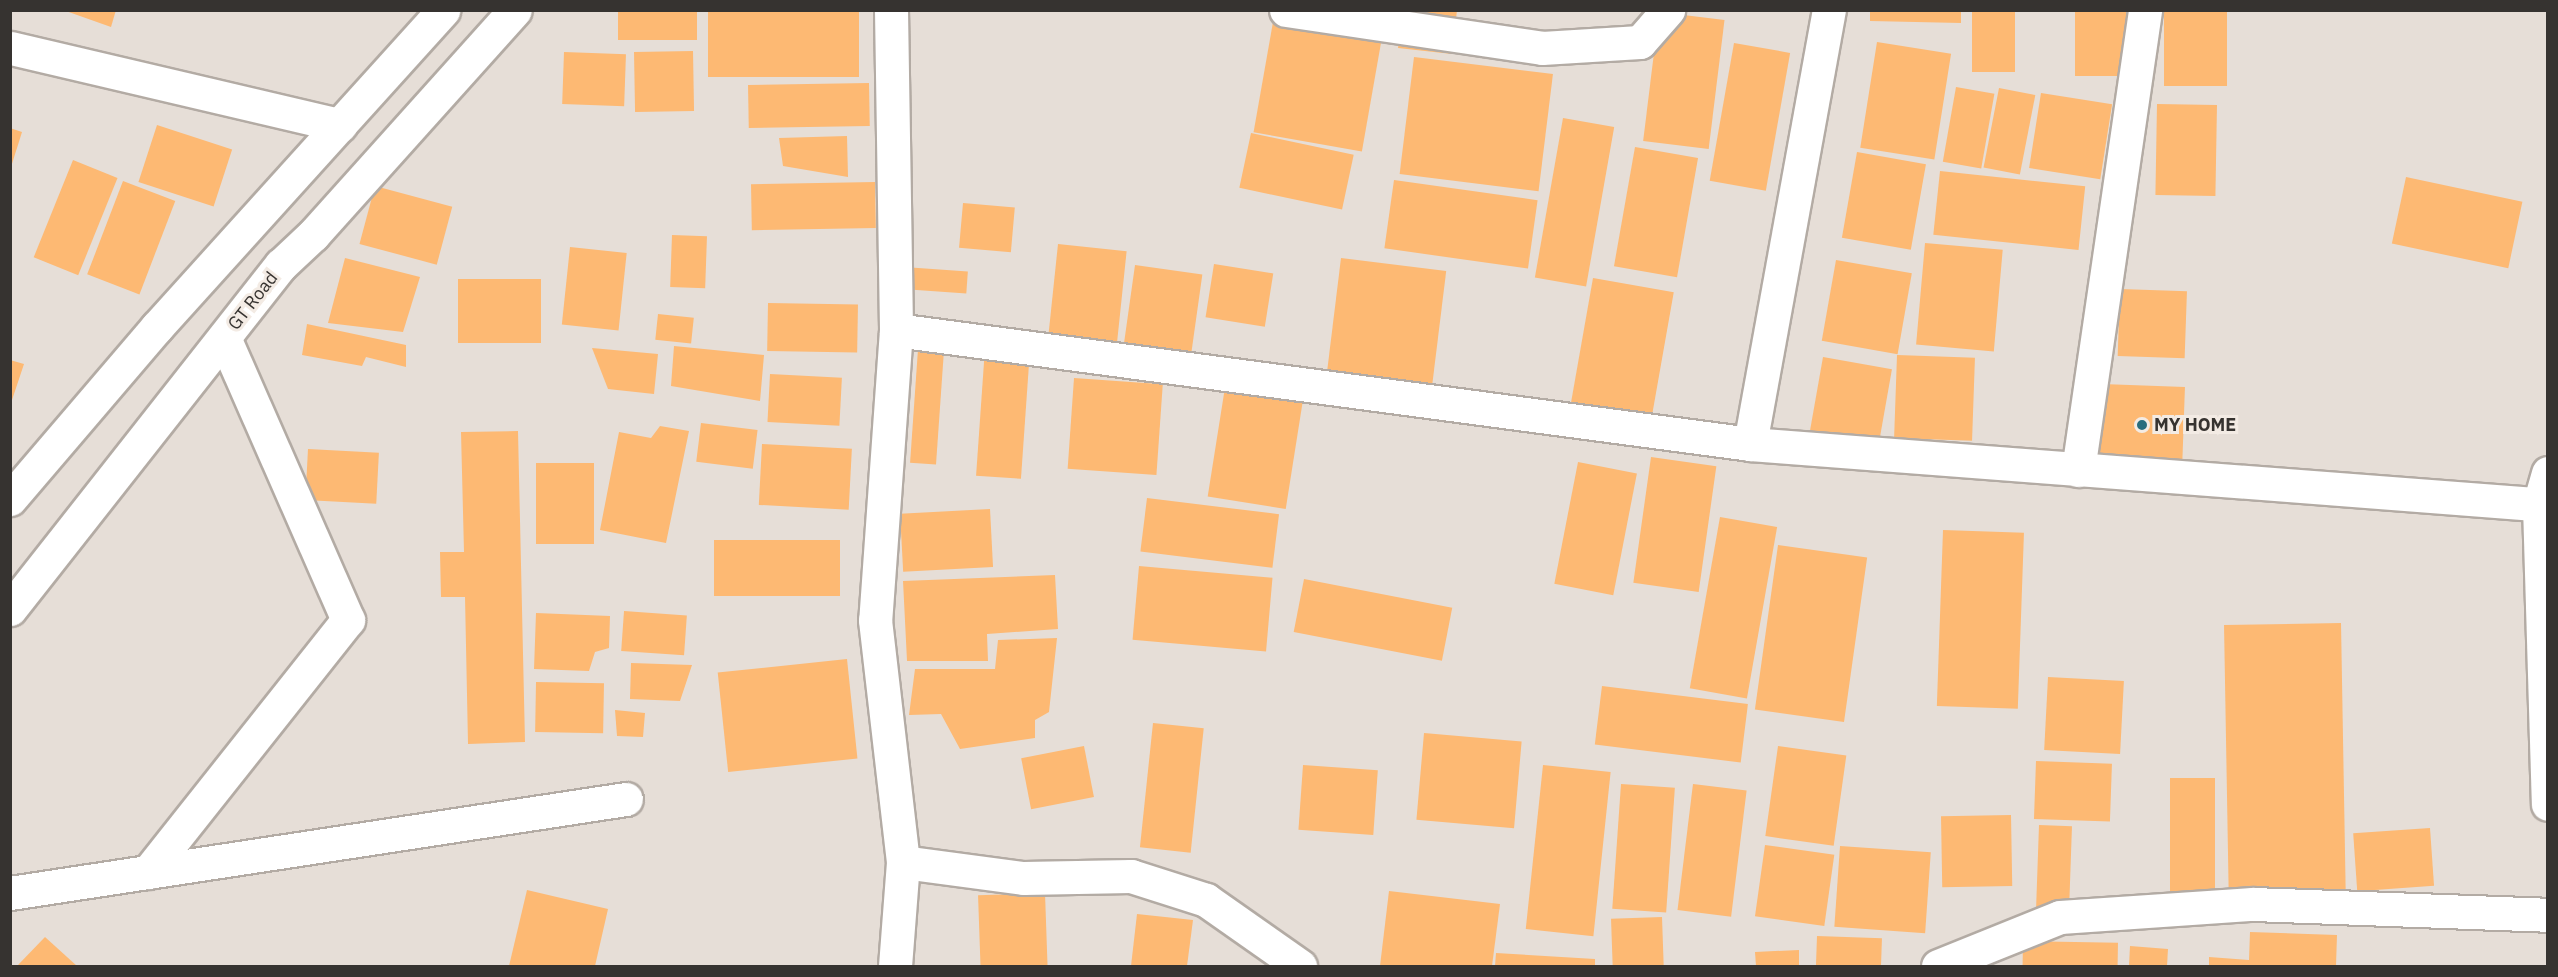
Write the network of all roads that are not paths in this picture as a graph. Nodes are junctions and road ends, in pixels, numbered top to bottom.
1 (443, 10) edge
2 (515, 10) edge
3 (891, 10) edge
4 (1286, 10) edge
5 (1668, 10) edge
6 (1829, 10) edge
7 (2145, 10) edge
8 (11, 48) edge
9 (340, 125) junction
10 (896, 330) junction
11 (224, 338) junction
12 (1750, 444) junction
13 (2078, 470) junction
14 (2547, 473) edge
15 (10, 499) edge
16 (2543, 505) edge
17 (10, 609) edge
18 (626, 799) dead end
19 (2547, 804) edge
20 (903, 862) junction
21 (148, 872) junction
22 (10, 893) edge
23 (2547, 915) edge
24 (895, 966) edge
25 (1300, 966) edge
26 (1938, 966) edge

1 - 9 street
2 - 11 street, GT Road
3 - 10 street
4 - 5 street
6 - 12 street
7 - 13 street
8 - 9 street
9 - 15 street
10 - 12 street
10 - 20 street
11 - 17 street, GT Road
11 - 21 street
12 - 13 street
13 - 16 street
14 - 16 street
16 - 19 street
18 - 21 street
20 - 24 street
20 - 25 street
21 - 22 street
23 - 26 street

